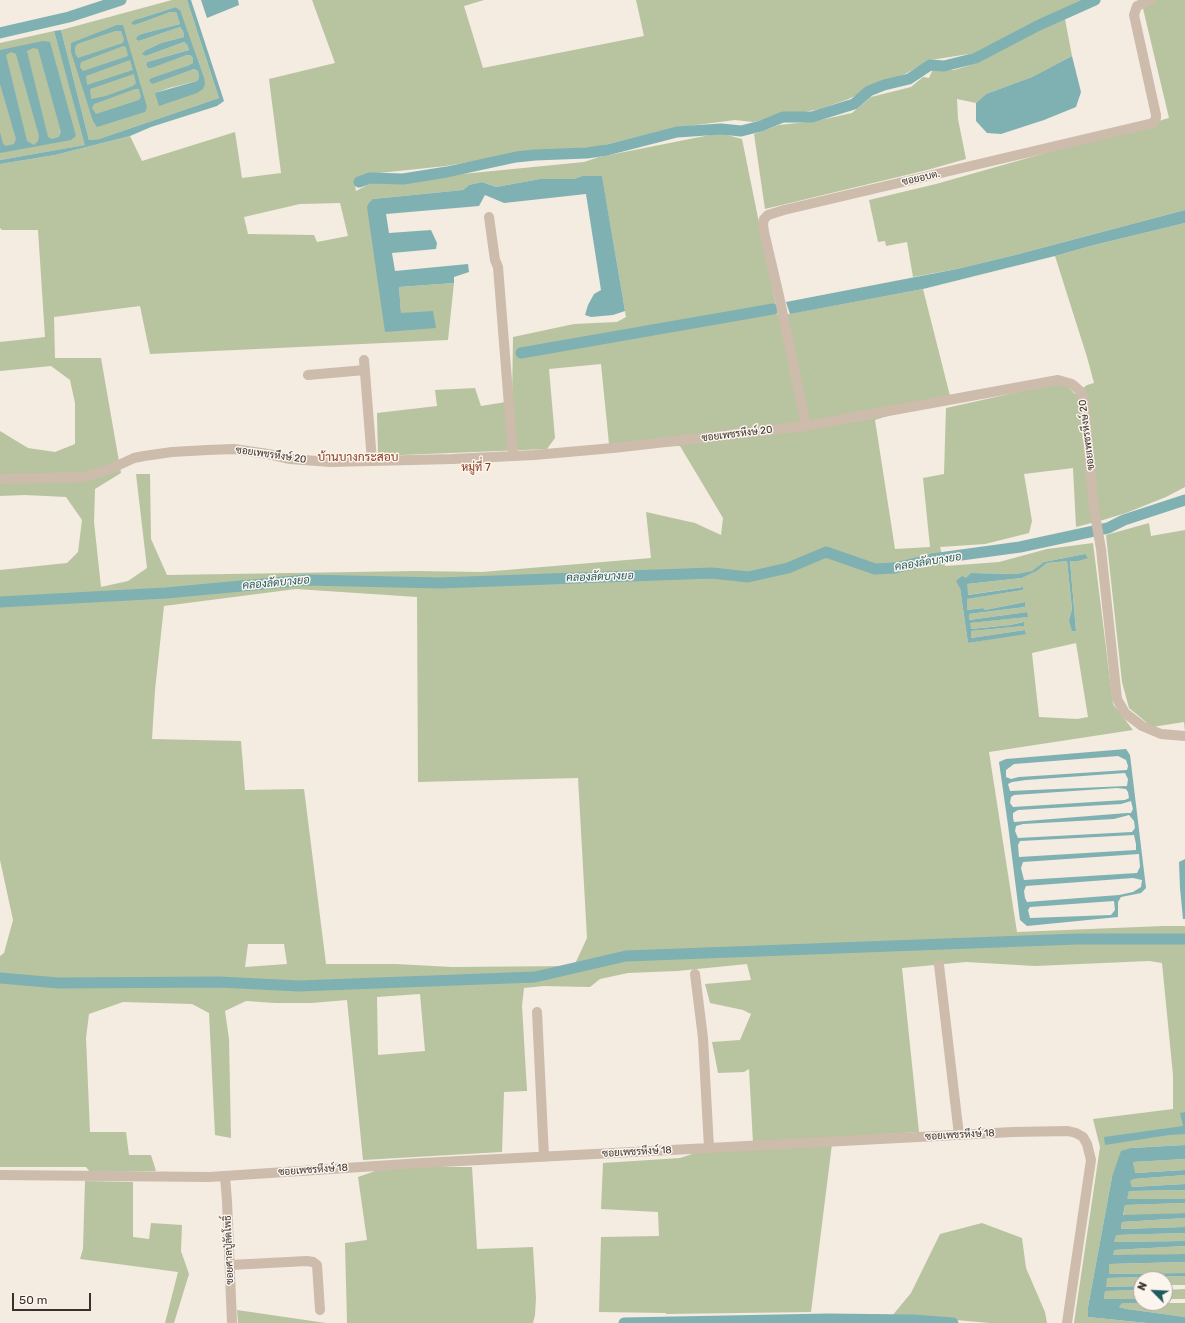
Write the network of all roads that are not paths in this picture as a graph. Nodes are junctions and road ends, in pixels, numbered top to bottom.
1 (1151, 0) edge
2 (489, 217) dead end
3 (308, 375) dead end
4 (806, 426) junction
5 (513, 456) junction
6 (372, 461) junction
7 (0, 479) edge
8 (1185, 736) edge
9 (939, 965) dead end
10 (695, 974) dead end
11 (537, 1012) dead end
12 (959, 1135) junction
13 (709, 1148) junction
14 (544, 1157) junction
15 (0, 1175) edge
16 (225, 1176) junction
17 (230, 1265) junction
18 (320, 1310) dead end
19 (232, 1323) edge
20 (1067, 1323) edge

1 - 4 street, ซอยอบต.
2 - 5 street
3 - 6 street
4 - 5 street, ซอยเพชรหึงษ์ 20
4 - 8 street, ซอยเพชรหึงษ์ 20
5 - 6 street, ซอยเพชรหึงษ์ 20
6 - 7 street, ซอยเพชรหึงษ์ 20
9 - 12 street
10 - 13 street
11 - 14 street
12 - 13 street, ซอยเพชรหึงษ์ 18
12 - 20 street, ซอยเพชรหึงษ์ 18
13 - 14 street, ซอยเพชรหึงษ์ 18
14 - 16 street, ซอยเพชรหึงษ์ 18
15 - 16 street, ซอยเพชรหึงษ์ 18
16 - 17 street, ซอยศาลปู่ลัดโพธิ์
17 - 18 street
17 - 19 street, ซอยศาลปู่ลัดโพธิ์

